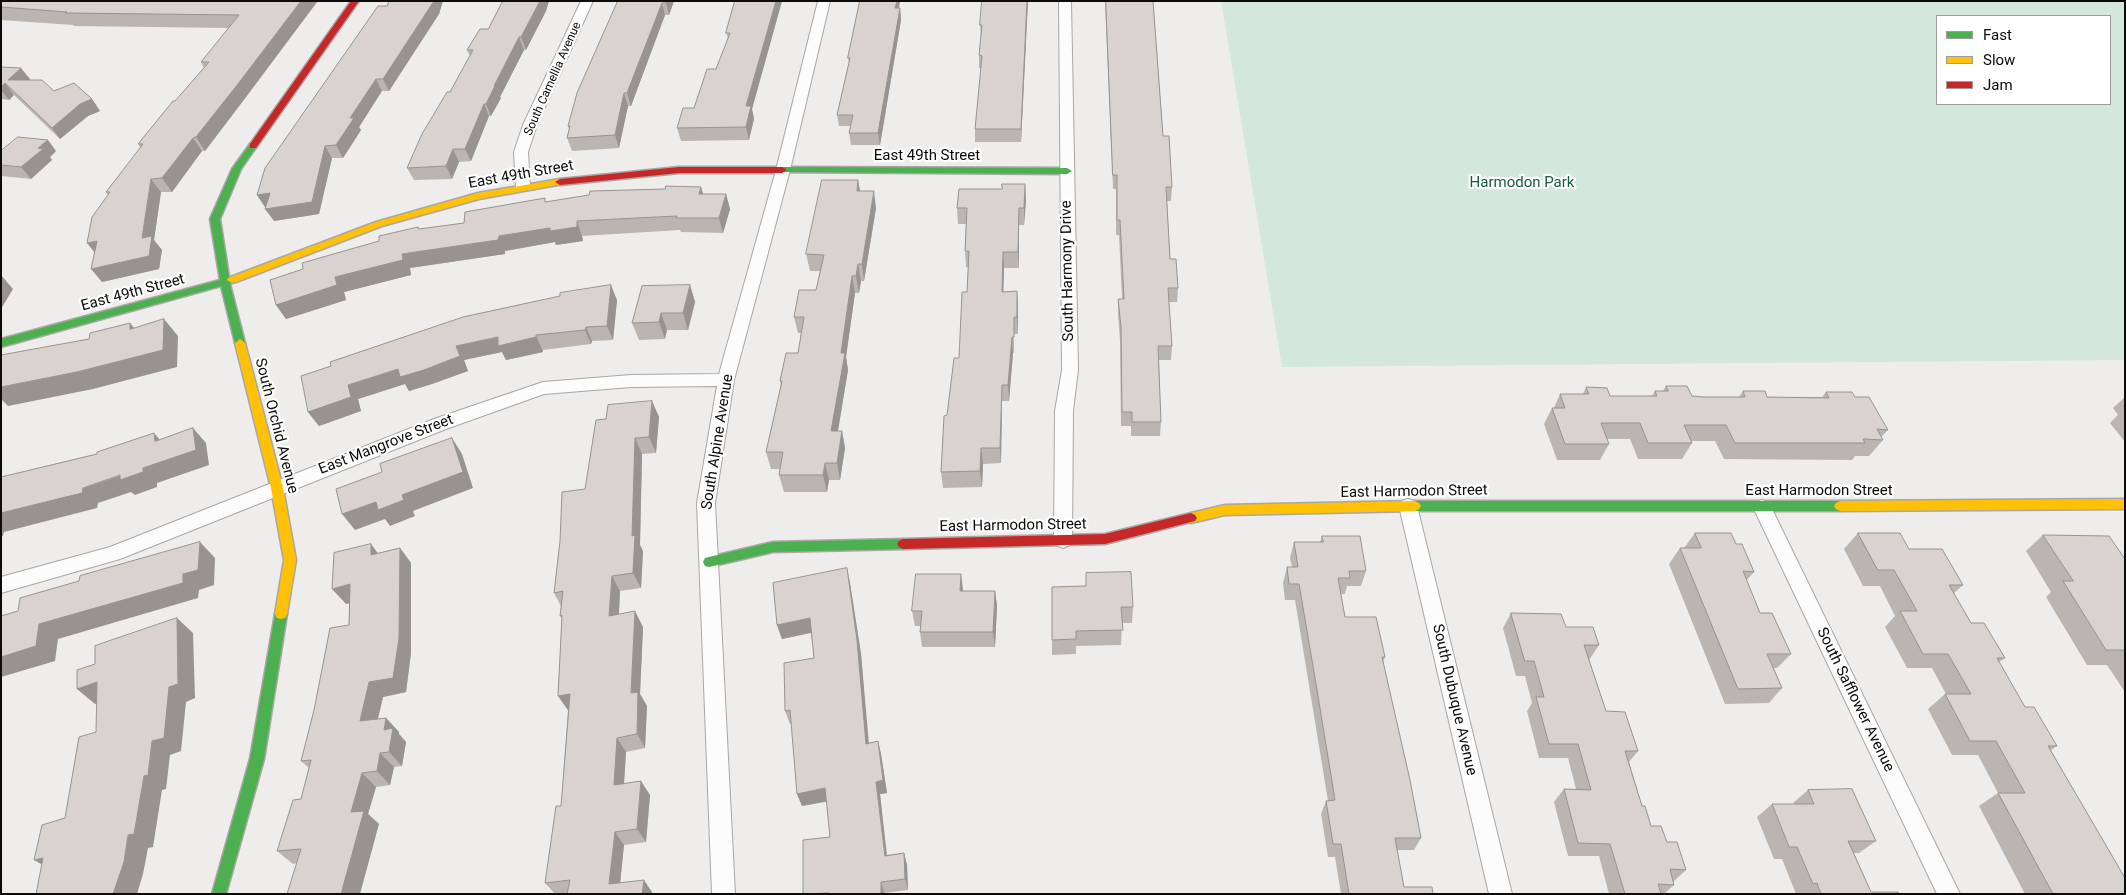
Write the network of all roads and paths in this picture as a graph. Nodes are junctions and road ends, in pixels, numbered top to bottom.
1 (355, 1) edge
2 (587, 1) edge
3 (824, 1) edge
4 (1065, 1) edge
5 (784, 170) junction
6 (1067, 171) junction
7 (523, 187) junction
8 (226, 283) junction
9 (1, 343) edge
10 (726, 380) junction
11 (277, 488) junction
12 (1408, 506) junction
13 (1762, 507) junction
14 (2122, 507) edge
15 (1063, 540) junction
16 (710, 562) junction
17 (1, 585) edge
18 (219, 894) edge
19 (724, 894) edge
20 (1501, 894) edge
21 (1949, 894) edge

1 - 8 street, South Orchid Avenue
2 - 7 street, South Camellia Avenue
3 - 5 street, South Alpine Avenue
4 - 6 street, South Harmony Drive
5 - 6 street, East 49th Street
5 - 7 street, East 49th Street
5 - 10 street, South Alpine Avenue
6 - 15 street, South Harmony Drive
7 - 8 street, East 49th Street
8 - 9 street, East 49th Street
8 - 11 street, South Orchid Avenue
10 - 11 street, East Mangrove Street
10 - 16 street, South Alpine Avenue
11 - 17 street, East Mangrove Street
11 - 18 street, South Orchid Avenue
12 - 13 street, East Harmodon Street
12 - 15 street, East Harmodon Street
12 - 20 street, South Dubuque Avenue
13 - 14 street, East Harmodon Street
13 - 21 street, South Safflower Avenue
15 - 16 street, East Harmodon Street
16 - 19 street, South Alpine Avenue

